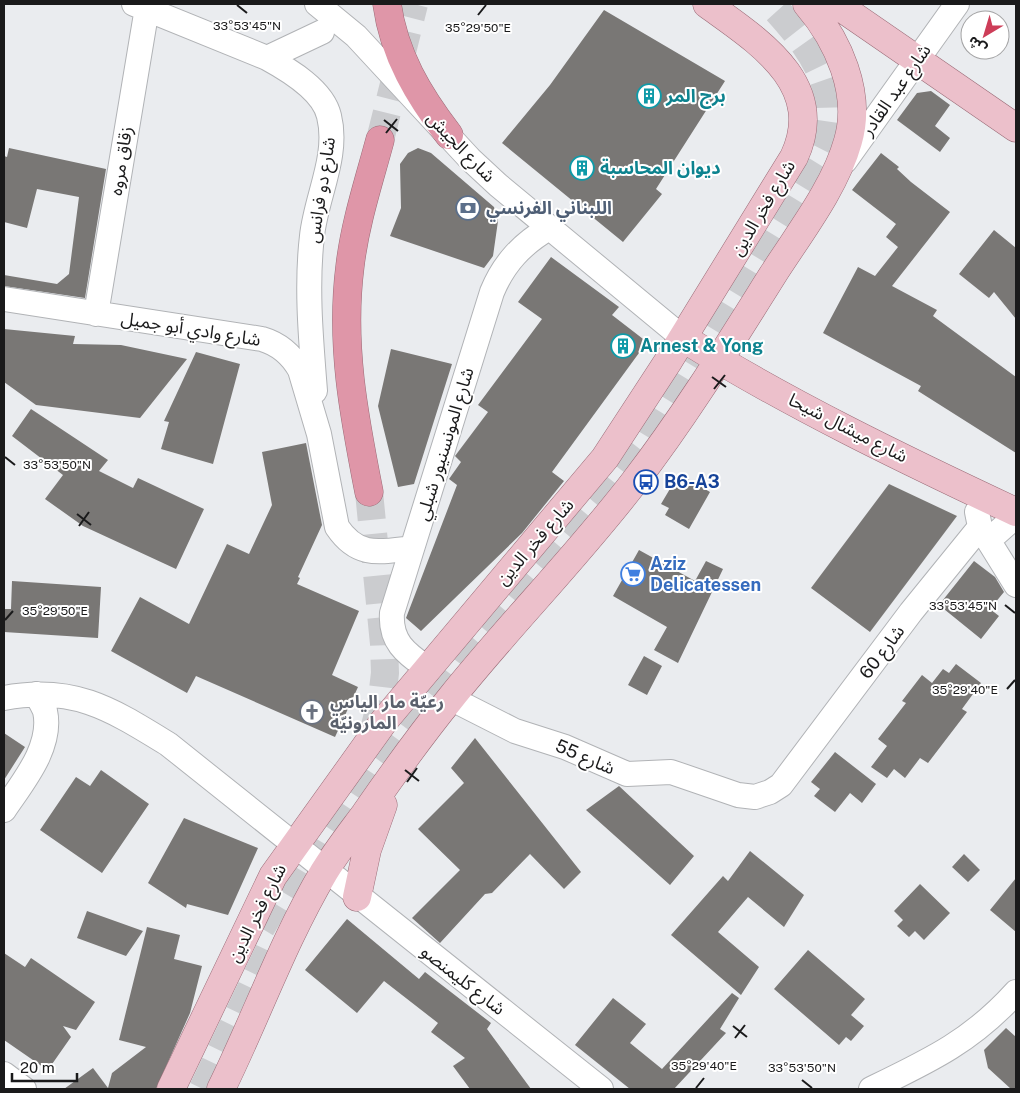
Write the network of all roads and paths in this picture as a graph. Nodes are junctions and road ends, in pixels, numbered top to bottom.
1 (317, 4) edge
2 (387, 4) edge
3 (707, 4) edge
4 (807, 4) edge
5 (836, 4) edge
6 (957, 4) edge
7 (140, 6) edge
8 (322, 32) dead end
9 (267, 58) junction
10 (917, 60) junction
11 (1016, 128) edge
12 (449, 136) junction
13 (380, 140) tunnel mouth
14 (835, 176) junction
15 (549, 228) junction
16 (4, 300) edge
17 (96, 314) junction
18 (684, 338) junction
19 (719, 360) junction
20 (319, 434) junction
21 (972, 491) junction
22 (369, 492) tunnel mouth
23 (1016, 514) edge
24 (985, 533) junction
25 (412, 548) junction
26 (1016, 585) edge
27 (427, 668) junction
28 (36, 694) junction
29 (4, 698) edge
30 (450, 698) junction
31 (396, 768) junction
32 (755, 797) joint
33 (4, 810) edge
34 (294, 845) junction
35 (325, 871) junction
36 (357, 897) junction
37 (1016, 992) edge
38 (4, 1074) edge
39 (24, 1089) edge
40 (171, 1089) edge
41 (221, 1089) edge
42 (601, 1089) edge
43 (871, 1089) edge

1 - 12 street, شارع الجيش
2 - 12 highway
3 - 18 main road, شارع فخر الدين
4 - 14 main road
5 - 10 main road
6 - 10 street, شارع عبد القادر
7 - 9 street, شارع دو فرانس
7 - 17 street, زقاق مروه
8 - 9 street
9 - 20 street, شارع دو فرانس
10 - 11 main road
10 - 14 street, شارع عبد القادر
12 - 15 street, شارع الجيش
13 - 22 highway
14 - 19 main road
15 - 18 street, شارع الجيش
15 - 25 street, شارع المونسنيور شبلي
16 - 17 street, شارع وادي أبو جميل
17 - 20 street, شارع وادي أبو جميل
18 - 19 main road, شارع ميشال شيحا
18 - 27 main road, شارع فخر الدين
19 - 21 main road, شارع ميشال شيحا
19 - 30 main road
20 - 25 street, شارع وادي أبو جميل
21 - 23 main road, شارع ميشال شيحا
21 - 24 street
23 - 24 street, شارع 60
24 - 26 street
24 - 32 street, شارع 60
25 - 27 street, شارع المونسنيور شبلي
27 - 34 main road, شارع فخر الدين
28 - 29 street, شارع كليمنصو
28 - 33 street
28 - 34 street, شارع كليمنصو
30 - 31 main road
30 - 32 street, شارع 55
31 - 35 main road
31 - 36 main road
34 - 35 street, شارع كليمنصو
34 - 40 main road, شارع فخر الدين
35 - 36 street, شارع كليمنصو
35 - 41 main road
36 - 42 street, شارع كليمنصو
37 - 43 street
38 - 39 street

